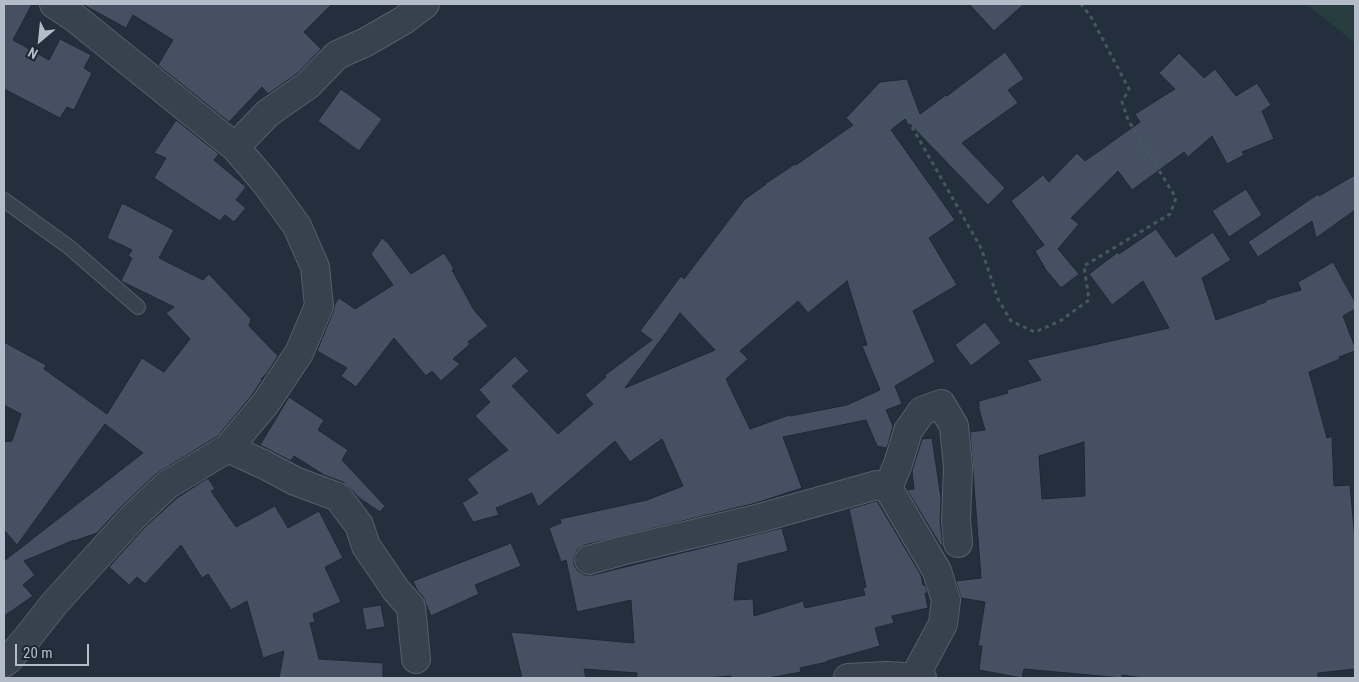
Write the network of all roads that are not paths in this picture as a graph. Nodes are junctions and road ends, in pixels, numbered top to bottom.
1 (425, 4) edge
2 (71, 8) edge
3 (235, 146) junction
4 (4, 200) edge
5 (138, 307) dead end
6 (228, 448) junction
7 (888, 488) junction
8 (958, 543) dead end
9 (589, 560) dead end
10 (416, 659) dead end
11 (4, 663) edge
12 (848, 678) edge
13 (918, 678) edge

1 - 3 street
2 - 3 street
3 - 6 street
4 - 5 lane
6 - 10 street
6 - 11 street
7 - 8 street
7 - 9 street
7 - 13 street
12 - 13 street

